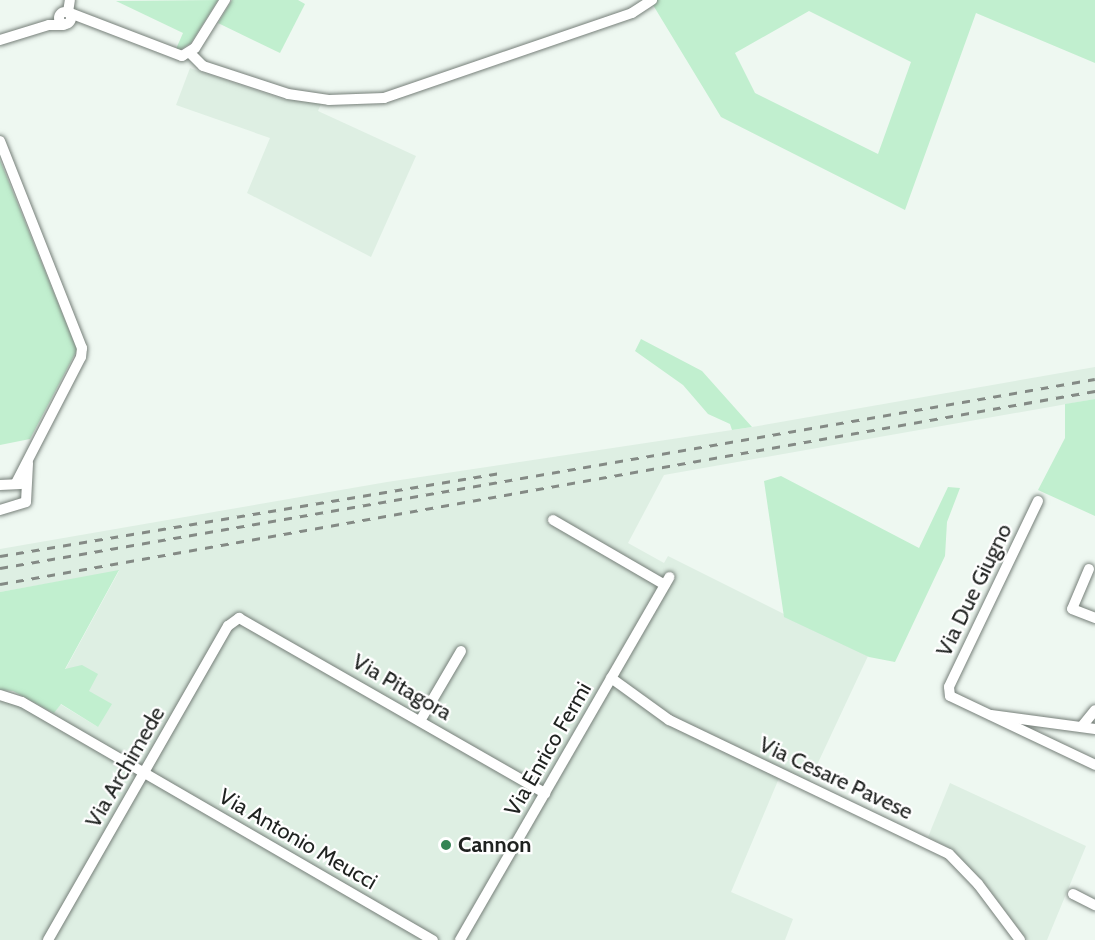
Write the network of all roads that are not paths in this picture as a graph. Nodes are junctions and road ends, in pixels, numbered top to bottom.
1 (69, 0) edge
2 (225, 0) edge
3 (652, 0) edge
4 (66, 17) junction
5 (0, 40) edge
6 (190, 53) junction
7 (0, 141) edge
8 (28, 462) junction
9 (16, 483) junction
10 (0, 485) edge
11 (29, 492) junction
12 (1038, 501) dead end
13 (0, 510) edge
14 (553, 520) dead end
15 (1089, 569) dead end
16 (239, 618) joint
17 (1095, 618) edge
18 (461, 651) dead end
19 (611, 678) junction
20 (0, 695) edge
21 (1095, 710) edge
22 (982, 714) junction
23 (420, 721) junction
24 (1083, 725) junction
25 (1095, 729) edge
26 (1095, 765) edge
27 (144, 772) junction
28 (545, 793) junction
29 (1073, 894) dead end
30 (1095, 905) edge
31 (48, 940) edge
32 (433, 940) edge
33 (460, 940) edge
34 (1020, 940) edge

1 - 4 street
2 - 6 street
3 - 6 street
4 - 5 street
4 - 6 street
7 - 8 street
8 - 9 street
8 - 11 street
9 - 10 street
9 - 11 street
11 - 13 street
12 - 22 street, Via Due Giugno
14 - 19 street, Via Enrico Fermi
15 - 17 street
16 - 23 street, Via Pitagora
16 - 27 street, Via Archimede
18 - 23 street
19 - 28 street, Via Enrico Fermi
19 - 34 street, Via Cesare Pavese
20 - 27 street, Via Antonio Meucci
21 - 24 street
22 - 24 street
22 - 26 street
23 - 28 street, Via Pitagora
24 - 25 street
27 - 31 street, Via Archimede
27 - 32 street, Via Antonio Meucci
28 - 33 street, Via Enrico Fermi
29 - 30 street

